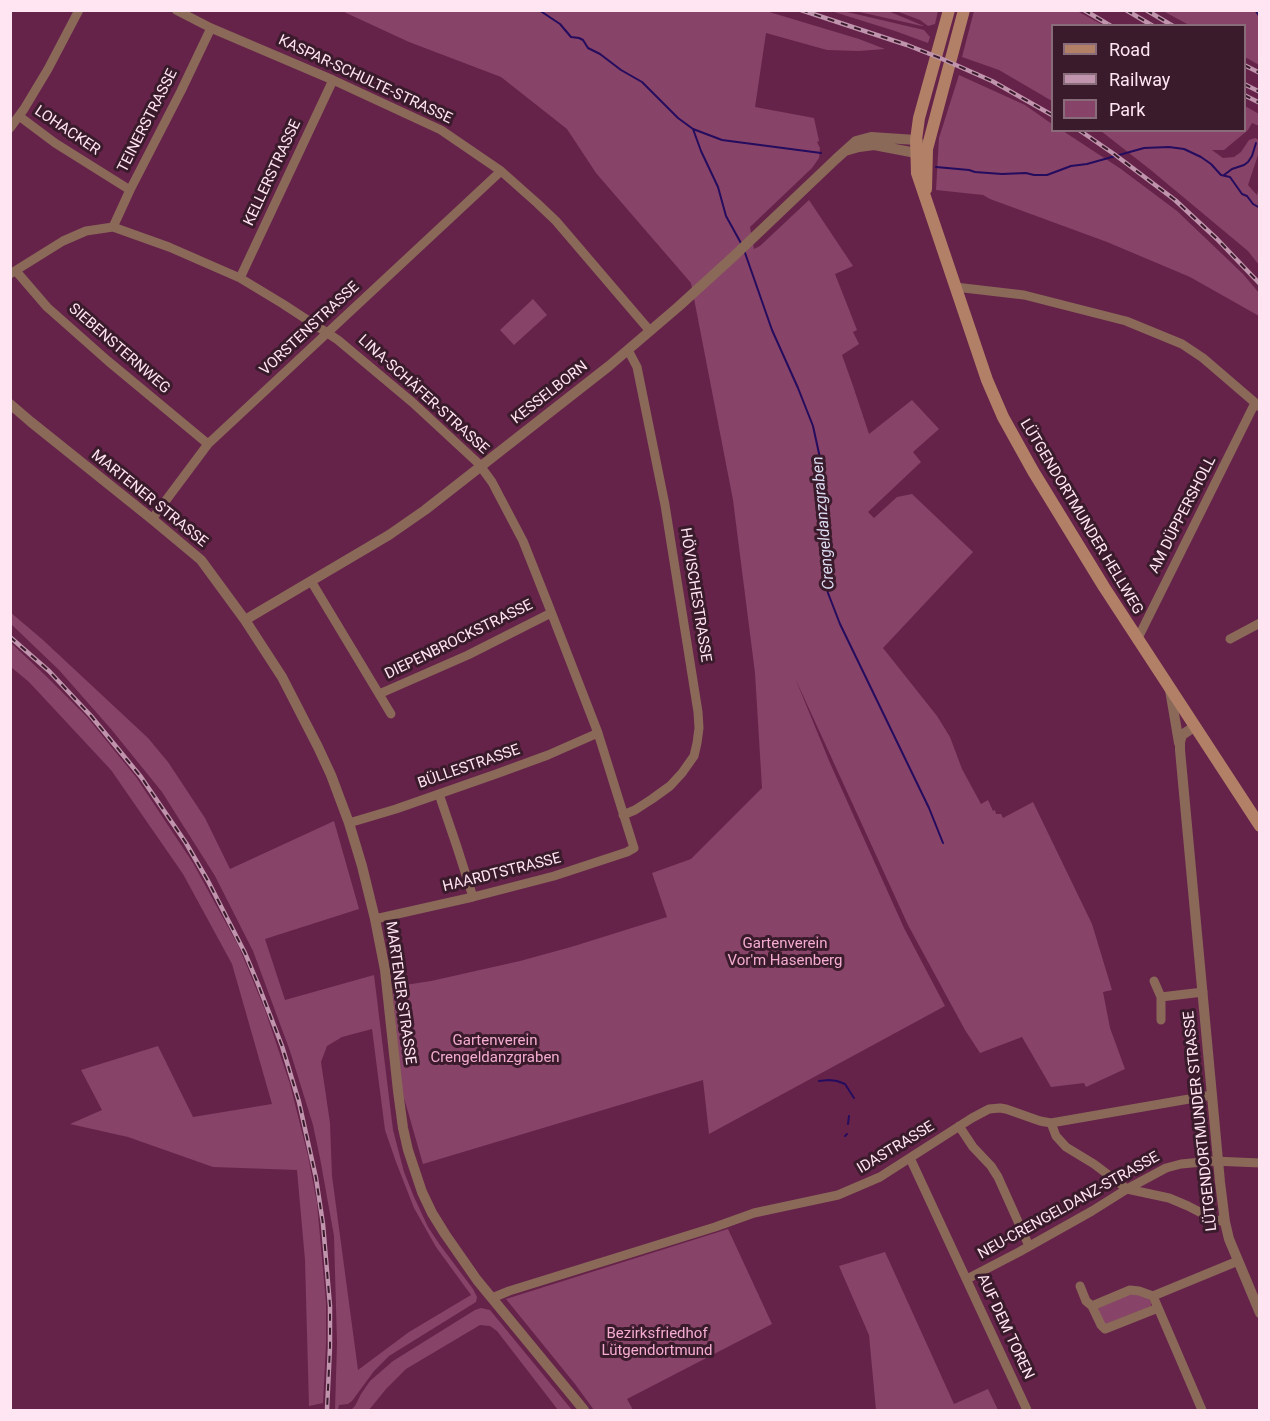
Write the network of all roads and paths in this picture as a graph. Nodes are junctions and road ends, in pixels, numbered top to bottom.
1 (79, 10) edge
2 (176, 10) edge
3 (949, 10) edge
4 (964, 10) edge
5 (211, 28) junction
6 (333, 80) junction
7 (19, 116) junction
8 (10, 128) edge
9 (916, 140) junction
10 (845, 151) junction
11 (921, 151) junction
12 (501, 171) junction
13 (130, 189) junction
14 (113, 227) junction
15 (13, 273) edge
16 (240, 278) junction
17 (955, 287) junction
18 (650, 331) junction
19 (328, 332) junction
20 (628, 350) junction
21 (10, 404) edge
22 (1258, 405) edge
23 (208, 444) junction
24 (481, 467) junction
25 (152, 519) junction
26 (311, 581) junction
27 (551, 613) junction
28 (245, 620) junction
29 (1260, 623) edge
30 (1230, 639) dead end
31 (1137, 640) junction
32 (1170, 690) junction
33 (379, 694) junction
34 (390, 714) dead end
35 (1194, 727) junction
36 (598, 734) junction
37 (1180, 746) junction
38 (439, 794) junction
39 (623, 815) junction
40 (349, 823) junction
41 (1260, 826) edge
42 (634, 848) joint
43 (473, 897) junction
44 (375, 919) junction
45 (1154, 981) dead end
46 (1203, 992) junction
47 (1161, 997) junction
48 (1161, 1020) dead end
49 (1212, 1095) junction
50 (1051, 1123) junction
51 (959, 1126) junction
52 (910, 1158) junction
53 (1218, 1161) junction
54 (1260, 1163) edge
55 (1152, 1177) junction
56 (1127, 1189) junction
57 (1156, 1194) junction
58 (1225, 1222) junction
59 (1029, 1246) junction
60 (1238, 1261) junction
61 (967, 1279) junction
62 (1080, 1286) dead end
63 (1153, 1296) junction
64 (492, 1298) junction
65 (1092, 1305) junction
66 (1158, 1308) junction
67 (1260, 1312) edge
68 (584, 1410) edge
69 (1027, 1410) edge
70 (1202, 1410) edge

1 - 7 street
2 - 5 street, KASPAR-SCHULTE-STRASSE
3 - 9 main road, LÜTGENDORTMUNDER HELLWEG
4 - 11 main road, LÜTGENDORTMUNDER HELLWEG
5 - 6 street, KASPAR-SCHULTE-STRASSE
5 - 13 street, TEINERSTRASSE
6 - 12 street, KASPAR-SCHULTE-STRASSE
6 - 16 street, KELLERSTRASSE
7 - 8 street
7 - 13 street, LOHACKER
9 - 10 street, KESSELBORN
9 - 11 main road, LÜTGENDORTMUNDER HELLWEG
10 - 11 street
10 - 18 street, KESSELBORN
11 - 17 main road, LÜTGENDORTMUNDER HELLWEG
12 - 18 street, KASPAR-SCHULTE-STRASSE
12 - 19 street, VORSTENSTRASSE
13 - 14 street, TEINERSTRASSE
14 - 15 street
14 - 16 street, LINA-SCHÄFER-STRASSE
15 - 23 street, SIEBENSTERNWEG
16 - 19 street, LINA-SCHÄFER-STRASSE
17 - 22 street
17 - 31 main road, LÜTGENDORTMUNDER HELLWEG
18 - 20 street, KESSELBORN
19 - 23 street, VORSTENSTRASSE
19 - 24 street, LINA-SCHÄFER-STRASSE
20 - 24 street, KESSELBORN
20 - 39 street, HÖVISCHESTRASSE
21 - 25 street, MARTENER STRASSE
22 - 31 street, AM DÜPPERSHOLL
23 - 25 street, VORSTENSTRASSE
24 - 26 street, KESSELBORN
24 - 27 street, LINA-SCHÄFER-STRASSE
25 - 28 street, MARTENER STRASSE
26 - 28 street, KESSELBORN
26 - 33 street
27 - 33 street, DIEPENBROCKSTRASSE
27 - 36 street, LINA-SCHÄFER-STRASSE
28 - 40 street, MARTENER STRASSE
29 - 30 street
31 - 32 main road, LÜTGENDORTMUNDER HELLWEG
32 - 35 main road, LÜTGENDORTMUNDER HELLWEG
32 - 37 street, LÜTGENDORTMUNDER STRASSE
33 - 34 street
35 - 37 street
35 - 41 main road, LÜTGENDORTMUNDER HELLWEG
36 - 38 street, BÜLLESTRASSE
36 - 39 street, LINA-SCHÄFER-STRASSE
37 - 46 street, LÜTGENDORTMUNDER STRASSE
38 - 40 street, BÜLLESTRASSE
38 - 43 street
39 - 42 street, LINA-SCHÄFER-STRASSE
40 - 44 street, MARTENER STRASSE
42 - 43 street, HAARDTSTRASSE
43 - 44 street, HAARDTSTRASSE
44 - 64 street, MARTENER STRASSE
45 - 47 street, LÜTGENDORTMUNDER STRASSE
46 - 47 street, LÜTGENDORTMUNDER STRASSE
46 - 49 street, LÜTGENDORTMUNDER STRASSE
47 - 48 street, LÜTGENDORTMUNDER STRASSE
49 - 50 street, IDASTRASSE
49 - 53 street, LÜTGENDORTMUNDER STRASSE
50 - 51 street, IDASTRASSE
50 - 56 street
51 - 52 street, IDASTRASSE
51 - 59 street
52 - 61 street, AUF DEM TOREN
52 - 64 street, IDASTRASSE
53 - 54 street, NEU-CRENGELDANZ-STRASSE
53 - 55 street, NEU-CRENGELDANZ-STRASSE
53 - 58 street, LÜTGENDORTMUNDER STRASSE
55 - 56 street, NEU-CRENGELDANZ-STRASSE
55 - 57 street
56 - 57 street
56 - 59 street, NEU-CRENGELDANZ-STRASSE
57 - 58 street
58 - 60 street, LÜTGENDORTMUNDER STRASSE
59 - 61 street, NEU-CRENGELDANZ-STRASSE
60 - 63 street
60 - 67 street, LÜTGENDORTMUNDER STRASSE
61 - 69 street, AUF DEM TOREN
62 - 65 street
63 - 65 street
63 - 66 street
64 - 68 street, MARTENER STRASSE
65 - 66 street
66 - 70 street

